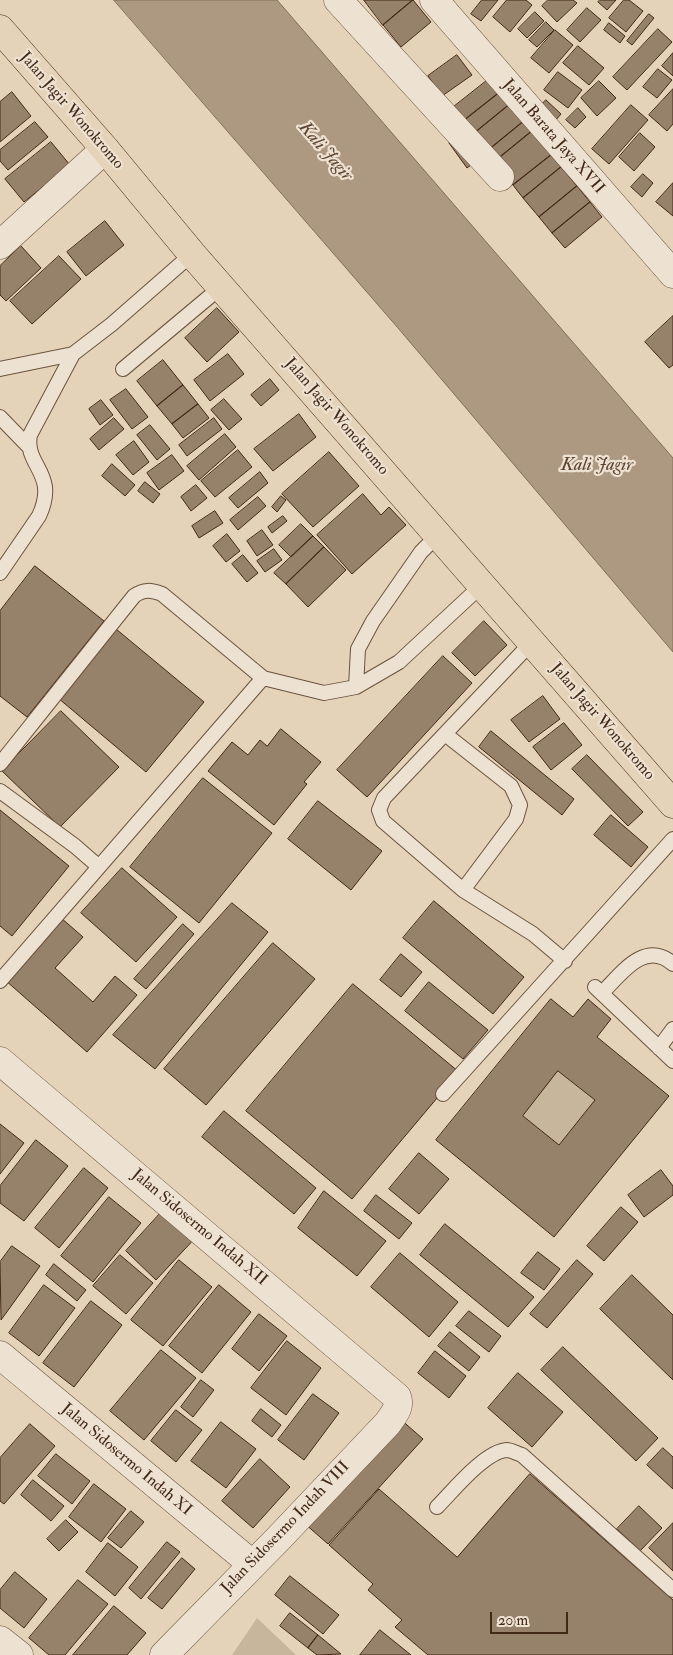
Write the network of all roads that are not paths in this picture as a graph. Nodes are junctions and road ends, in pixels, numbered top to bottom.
1 (338, 0) edge
2 (434, 0) edge
3 (0, 29) edge
4 (105, 149) junction
5 (500, 177) dead end
6 (0, 244) edge
7 (192, 254) junction
8 (673, 274) edge
9 (221, 287) junction
10 (73, 354) junction
11 (0, 368) edge
12 (123, 369) dead end
13 (0, 417) edge
14 (28, 448) junction
15 (438, 535) junction
16 (3, 563) edge
17 (482, 585) junction
18 (532, 642) junction
19 (263, 678) junction
20 (356, 687) junction
21 (445, 734) junction
22 (0, 764) edge
23 (0, 791) edge
24 (673, 804) edge
25 (673, 839) edge
26 (98, 866) junction
27 (463, 890) junction
28 (565, 961) junction
29 (673, 964) edge
30 (0, 981) edge
31 (673, 1029) edge
32 (659, 1048) junction
33 (0, 1061) edge
34 (673, 1061) edge
35 (443, 1094) dead end
36 (0, 1355) edge
37 (396, 1396) joint
38 (437, 1507) dead end
39 (252, 1564) junction
40 (673, 1590) edge
41 (0, 1640) edge
42 (19, 1655) edge
43 (164, 1655) edge

1 - 5 street
2 - 8 street, Jalan Barata Jaya XVII
3 - 4 main road, Jalan Jagir Wonokromo
4 - 6 street
4 - 7 main road, Jalan Jagir Wonokromo
7 - 9 main road, Jalan Jagir Wonokromo
7 - 10 lane
9 - 12 lane
9 - 15 main road, Jalan Jagir Wonokromo
10 - 11 lane
10 - 14 lane
13 - 14 lane
14 - 16 lane
15 - 17 main road, Jalan Jagir Wonokromo
15 - 20 lane
17 - 18 main road, Jalan Jagir Wonokromo
17 - 20 lane
18 - 21 lane
18 - 24 main road, Jalan Jagir Wonokromo
19 - 20 lane
19 - 22 lane
19 - 26 lane
21 - 27 lane
21 - 27 lane
23 - 26 lane
25 - 28 lane
26 - 30 lane
27 - 28 lane
28 - 35 lane
29 - 32 lane
31 - 32 lane
32 - 34 lane
33 - 37 street, Jalan Sidosermo Indah XII
36 - 39 street, Jalan Sidosermo Indah XI
37 - 39 street, Jalan Sidosermo Indah VIII
38 - 40 lane
39 - 43 street, Jalan Sidosermo Indah VIII
41 - 42 street

